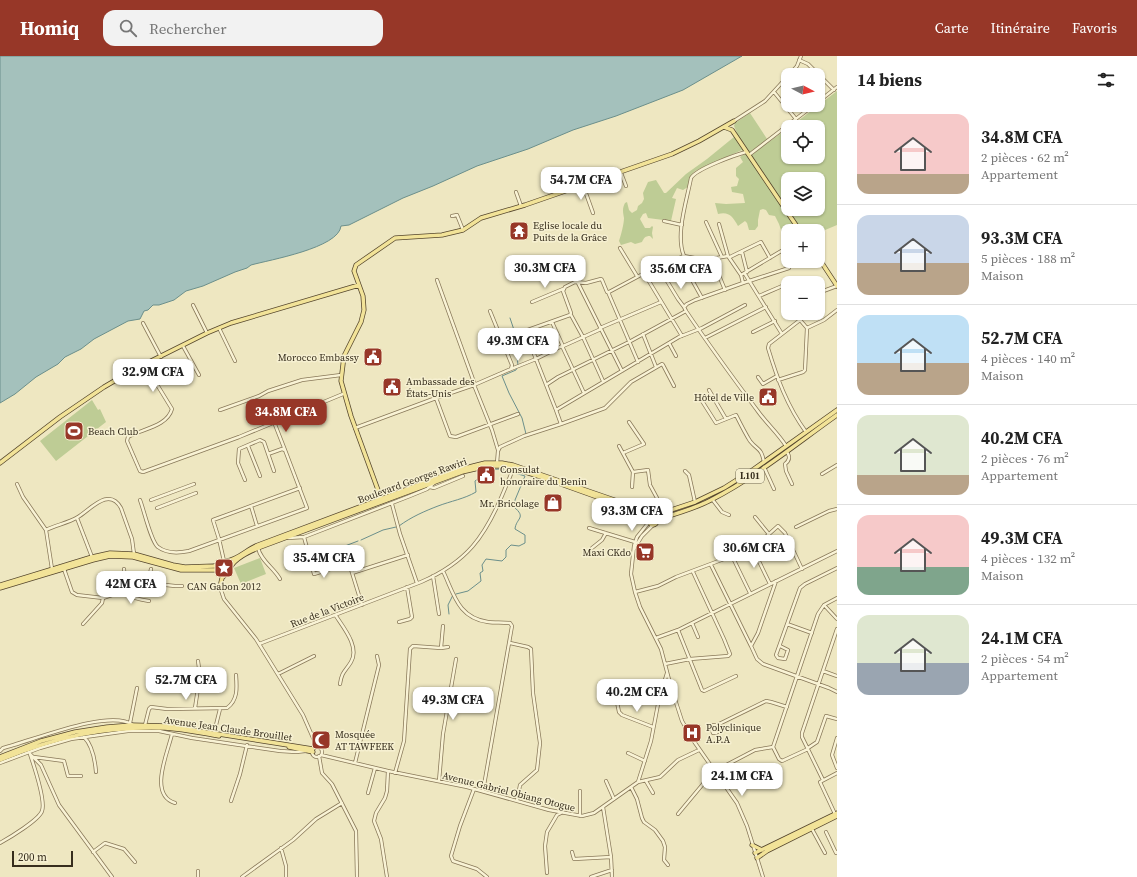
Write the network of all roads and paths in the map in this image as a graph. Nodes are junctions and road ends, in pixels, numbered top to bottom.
1 (802, 56) edge
2 (800, 60) junction
3 (794, 68) edge
4 (781, 84) edge
5 (837, 87) edge
6 (834, 90) junction
7 (774, 92) junction
8 (825, 97) edge
9 (805, 112) edge
10 (796, 119) junction
11 (734, 121) junction
12 (724, 127) junction
13 (732, 130) junction
14 (748, 153) junction
15 (621, 172) junction
16 (583, 185) junction
17 (626, 186) dead end
18 (516, 192) dead end
19 (521, 206) junction
20 (593, 213) dead end
21 (452, 216) dead end
22 (664, 221) dead end
23 (706, 222) dead end
24 (682, 224) junction
25 (719, 224) dead end
26 (795, 224) edge
27 (463, 230) junction
28 (620, 248) dead end
29 (742, 251) junction
30 (781, 251) edge
31 (684, 256) junction
32 (722, 257) junction
33 (729, 257) junction
34 (770, 258) junction
35 (789, 268) dead end
36 (825, 268) edge
37 (644, 273) junction
38 (718, 273) dead end
39 (746, 273) junction
40 (742, 275) junction
41 (638, 276) junction
42 (437, 280) dead end
43 (692, 280) dead end
44 (750, 280) junction
45 (667, 281) dead end
46 (578, 282) junction
47 (744, 283) junction
48 (359, 285) junction
49 (837, 286) edge
50 (781, 287) edge
51 (563, 288) junction
52 (725, 290) junction
53 (825, 290) edge
54 (607, 292) junction
55 (759, 296) junction
56 (702, 298) junction
57 (532, 302) dead end
58 (661, 302) junction
59 (193, 305) dead end
60 (745, 305) dead end
61 (684, 307) junction
62 (766, 307) junction
63 (837, 310) edge
64 (490, 311) dead end
65 (686, 311) junction
66 (571, 315) junction
67 (670, 319) junction
68 (619, 320) junction
69 (800, 320) joint
70 (775, 321) junction
71 (552, 322) junction
72 (143, 323) dead end
73 (219, 328) junction
74 (807, 328) junction
75 (600, 329) junction
76 (698, 329) junction
77 (753, 332) dead end
78 (207, 333) junction
79 (643, 334) junction
80 (782, 334) junction
81 (682, 336) junction
82 (583, 338) junction
83 (705, 338) junction
84 (629, 342) junction
85 (669, 343) junction
86 (183, 346) junction
87 (562, 347) junction
88 (611, 351) junction
89 (650, 354) junction
90 (676, 356) dead end
91 (161, 357) junction
92 (536, 359) junction
93 (594, 360) junction
94 (235, 361) dead end
95 (638, 362) junction
96 (145, 365) junction
97 (656, 367) junction
98 (511, 369) junction
99 (574, 370) junction
100 (622, 371) junction
101 (198, 375) dead end
102 (341, 375) junction
103 (758, 377) dead end
104 (777, 378) junction
105 (603, 381) junction
106 (474, 385) junction
107 (546, 385) junction
108 (674, 386) dead end
109 (709, 390) dead end
110 (584, 393) junction
111 (343, 394) junction
112 (436, 398) junction
113 (702, 401) dead end
114 (220, 410) dead end
115 (556, 410) junction
116 (837, 410) edge
117 (261, 411) dead end
118 (518, 414) dead end
119 (837, 415) edge
120 (726, 419) junction
121 (274, 422) junction
122 (629, 422) dead end
123 (489, 424) junction
124 (561, 424) junction
125 (267, 425) junction
126 (355, 428) junction
127 (806, 432) junction
128 (248, 446) junction
129 (619, 446) dead end
130 (786, 446) junction
131 (285, 450) junction
132 (498, 451) junction
133 (786, 452) junction
134 (623, 453) junction
135 (268, 454) junction
136 (764, 462) junction
137 (0, 463) edge
138 (497, 463) junction
139 (837, 465) edge
140 (764, 467) junction
141 (274, 471) dead end
142 (512, 471) junction
143 (685, 471) dead end
144 (633, 472) junction
145 (822, 474) dead end
146 (260, 476) dead end
147 (463, 476) dead end
148 (245, 480) dead end
149 (434, 483) junction
150 (17, 484) dead end
151 (194, 484) dead end
152 (792, 484) dead end
153 (430, 487) junction
154 (632, 487) dead end
155 (300, 488) junction
156 (774, 489) dead end
157 (196, 493) dead end
158 (379, 494) junction
159 (386, 498) junction
160 (712, 499) junction
161 (140, 500) dead end
162 (151, 500) dead end
163 (377, 501) junction
164 (695, 502) junction
165 (392, 504) junction
166 (251, 506) junction
167 (157, 508) dead end
168 (837, 509) edge
169 (729, 515) dead end
170 (654, 516) junction
171 (755, 517) dead end
172 (77, 518) junction
173 (649, 522) junction
174 (655, 523) junction
175 (257, 526) junction
176 (796, 527) dead end
177 (589, 528) dead end
178 (46, 530) junction
179 (606, 533) junction
180 (768, 533) junction
181 (304, 537) junction
182 (283, 538) junction
183 (219, 540) junction
184 (634, 542) junction
185 (752, 547) junction
186 (258, 548) junction
187 (592, 548) dead end
188 (633, 549) junction
189 (837, 551) edge
190 (134, 554) junction
191 (408, 555) junction
192 (732, 556) junction
193 (92, 557) junction
194 (225, 561) junction
195 (220, 564) junction
196 (711, 565) junction
197 (230, 568) junction
198 (837, 568) edge
199 (52, 569) junction
200 (64, 569) junction
201 (124, 569) dead end
202 (152, 569) dead end
203 (802, 569) junction
204 (220, 571) junction
205 (444, 571) junction
206 (693, 572) junction
207 (226, 573) junction
208 (352, 573) junction
209 (433, 576) junction
210 (280, 579) dead end
211 (776, 581) junction
212 (148, 583) junction
213 (417, 583) junction
214 (770, 584) junction
215 (182, 586) dead end
216 (0, 587) edge
217 (220, 587) junction
218 (407, 587) junction
219 (126, 591) junction
220 (635, 592) junction
221 (750, 593) junction
222 (102, 598) junction
223 (837, 598) edge
224 (148, 601) dead end
225 (731, 604) junction
226 (362, 605) junction
227 (824, 605) junction
228 (711, 613) junction
229 (439, 614) dead end
230 (336, 616) junction
231 (837, 619) edge
232 (399, 622) dead end
233 (692, 623) junction
234 (83, 624) dead end
235 (787, 624) junction
236 (443, 626) dead end
237 (837, 629) edge
238 (678, 630) junction
239 (812, 633) junction
240 (698, 636) dead end
241 (655, 638) junction
242 (510, 643) junction
243 (259, 644) junction
244 (751, 646) junction
245 (780, 646) junction
246 (448, 647) dead end
247 (442, 648) junction
248 (314, 656) dead end
249 (377, 656) dead end
250 (690, 659) junction
251 (456, 660) dead end
252 (198, 661) dead end
253 (665, 664) junction
254 (823, 671) junction
255 (667, 673) junction
256 (278, 674) junction
257 (236, 675) dead end
258 (837, 675) edge
259 (736, 676) dead end
260 (798, 676) junction
261 (340, 684) dead end
262 (818, 684) junction
263 (137, 688) dead end
264 (837, 692) edge
265 (618, 702) dead end
266 (787, 707) junction
267 (195, 708) junction
268 (220, 708) junction
269 (837, 719) edge
270 (130, 723) junction
271 (145, 725) junction
272 (717, 725) dead end
273 (134, 726) junction
274 (653, 727) junction
275 (214, 733) junction
276 (172, 734) junction
277 (84, 736) junction
278 (837, 738) edge
279 (247, 745) junction
280 (773, 747) junction
281 (314, 749) junction
282 (808, 749) junction
283 (307, 750) junction
284 (699, 750) junction
285 (0, 751) edge
286 (29, 753) junction
287 (628, 753) dead end
288 (320, 756) junction
289 (34, 757) junction
290 (0, 760) edge
291 (645, 761) junction
292 (355, 763) junction
293 (375, 768) junction
294 (837, 768) edge
295 (388, 771) junction
296 (715, 771) junction
297 (96, 772) dead end
298 (395, 773) junction
299 (837, 774) edge
300 (81, 776) dead end
301 (823, 780) junction
302 (439, 781) junction
303 (606, 781) dead end
304 (646, 781) junction
305 (638, 782) junction
306 (631, 787) junction
307 (474, 789) junction
308 (483, 791) junction
309 (580, 791) dead end
310 (368, 793) dead end
311 (653, 793) dead end
312 (614, 799) junction
313 (231, 801) dead end
314 (517, 801) junction
315 (175, 803) dead end
316 (342, 803) junction
317 (603, 807) junction
318 (561, 813) junction
319 (678, 814) dead end
320 (836, 814) edge
321 (580, 816) junction
322 (812, 828) junction
323 (826, 832) dead end
324 (1, 842) edge
325 (752, 844) junction
326 (281, 848) junction
327 (762, 850) junction
328 (94, 852) junction
329 (572, 852) dead end
330 (837, 852) edge
331 (755, 853) junction
332 (825, 853) dead end
333 (611, 857) junction
334 (757, 858) junction
335 (135, 862) dead end
336 (668, 865) dead end
337 (612, 870) junction
338 (198, 871) dead end
339 (547, 873) dead end
340 (112, 877) edge
341 (198, 877) edge
342 (242, 877) edge
343 (286, 877) edge
344 (356, 877) edge
345 (387, 877) edge
346 (487, 877) edge
347 (591, 877) edge
348 (612, 877) edge
349 (763, 877) edge

1 - 2 street
2 - 3 street
2 - 6 street
4 - 7 street
5 - 6 street
6 - 8 street
7 - 10 street
7 - 11 street
9 - 10 street
10 - 14 street
11 - 12 main road
11 - 13 main road
12 - 13 main road
12 - 15 main road
13 - 14 main road
14 - 24 street
14 - 26 main road
15 - 16 main road
15 - 17 street
16 - 19 main road
16 - 20 street
18 - 19 street
19 - 27 main road
21 - 27 street
22 - 24 street
23 - 32 street
24 - 31 street
25 - 33 street
27 - 48 main road
28 - 41 street
29 - 33 street
29 - 34 street
29 - 39 street
30 - 34 street
31 - 32 street
31 - 37 street
32 - 33 street
33 - 40 street
34 - 39 street
35 - 44 street
36 - 49 main road
37 - 41 street
37 - 58 street
38 - 52 street
39 - 40 street
39 - 44 street
40 - 47 street
41 - 54 street
42 - 106 street
43 - 56 street
44 - 47 street
44 - 55 street
45 - 61 street
46 - 51 street
46 - 54 street
46 - 75 street
47 - 52 street
48 - 73 main road
48 - 102 main road
49 - 53 street
50 - 55 street
51 - 57 street
51 - 66 street
52 - 56 street
54 - 68 street
55 - 62 street
56 - 61 street
58 - 67 street
58 - 68 street
59 - 78 street
60 - 76 street
61 - 65 street
62 - 70 street
62 - 83 street
63 - 74 street
64 - 98 street
65 - 67 street
65 - 76 street
66 - 71 street
66 - 82 street
67 - 79 street
67 - 81 street
68 - 75 street
68 - 84 street
69 - 74 street
69 - 80 street
70 - 77 street
70 - 80 street
71 - 87 street
71 - 92 street
72 - 91 street
73 - 78 main road
73 - 94 street
74 - 104 street
75 - 82 street
75 - 88 street
76 - 81 street
76 - 83 street
78 - 86 main road
79 - 84 street
79 - 89 street
80 - 104 street
81 - 85 street
82 - 87 street
82 - 93 street
83 - 130 street
84 - 88 street
84 - 95 street
85 - 89 street
85 - 90 street
86 - 91 main road
86 - 101 street
87 - 92 street
87 - 99 street
88 - 93 street
88 - 100 street
89 - 95 street
89 - 97 street
91 - 96 main road
92 - 98 street
92 - 107 street
93 - 99 street
93 - 105 street
95 - 100 street
96 - 125 street
96 - 137 main road
97 - 108 street
97 - 124 street
98 - 106 street
99 - 107 street
99 - 110 street
100 - 105 street
102 - 111 main road
102 - 114 street
103 - 104 street
104 - 127 street
105 - 110 street
106 - 112 street
106 - 123 street
107 - 115 street
109 - 120 street
110 - 115 street
111 - 121 street
111 - 126 main road
112 - 123 street
112 - 126 street
113 - 120 street
115 - 124 street
116 - 127 main road, L101
117 - 125 street
118 - 123 street
119 - 133 main road, L101
120 - 136 street
121 - 125 street
121 - 131 street
122 - 134 street
123 - 132 street
124 - 132 street
126 - 158 main road
127 - 130 main road, L101
128 - 135 street
128 - 146 street
128 - 148 street
129 - 134 street
130 - 136 main road, L101
131 - 135 street
131 - 155 street
132 - 138 street
133 - 140 main road, L101
133 - 152 street
134 - 144 street
135 - 141 street
136 - 164 main road, L101
138 - 159 main road, Boulevard Georges Rawiri
138 - 170 main road, Boulevard Georges Rawiri
139 - 145 street
140 - 156 street
140 - 160 main road, L101
142 - 149 main road, Boulevard Georges Rawiri
142 - 173 main road, Boulevard Georges Rawiri
142 - 205 street, Rue de la Victoire
143 - 164 street
144 - 154 street
144 - 170 street
147 - 153 street
149 - 153 street
149 - 182 main road, Boulevard Georges Rawiri
150 - 178 street
151 - 162 street
153 - 165 street
155 - 166 street
155 - 175 street
157 - 167 street
158 - 159 main road
158 - 163 main road
159 - 163 main road, Boulevard Georges Rawiri
160 - 169 street
160 - 174 main road, L101
161 - 183 street
163 - 194 main road, Boulevard Georges Rawiri
164 - 170 main road, L101
165 - 181 street
165 - 191 street
166 - 175 street
166 - 183 street
168 - 176 street
170 - 173 main road
170 - 174 main road
171 - 180 street
172 - 178 street
172 - 190 street
172 - 193 street
173 - 174 main road
173 - 184 street
174 - 188 street
175 - 183 street
177 - 179 street
178 - 199 street
179 - 184 street
179 - 187 street
180 - 185 street
180 - 203 street
181 - 182 street
181 - 208 street
182 - 186 main road, Boulevard Georges Rawiri
183 - 194 street
184 - 188 street
185 - 192 street
185 - 214 street
186 - 197 main road, Boulevard Georges Rawiri
186 - 210 street
188 - 220 street
189 - 203 street
190 - 193 main road
190 - 195 main road
191 - 208 street
191 - 213 street
192 - 196 street
192 - 221 street
193 - 199 main road
194 - 195 main road
194 - 197 main road
195 - 204 main road
196 - 206 street
196 - 225 street
197 - 207 main road
198 - 235 street
199 - 216 main road
200 - 204 main road
200 - 216 main road
200 - 222 street
201 - 219 street
202 - 212 street
203 - 211 street
204 - 207 main road
204 - 217 main road
205 - 209 street, Rue de la Victoire
205 - 242 street
206 - 220 street
206 - 228 street
207 - 217 main road
208 - 226 street
209 - 213 street, Rue de la Victoire
209 - 229 street
211 - 214 street
211 - 244 street
212 - 215 street
212 - 219 street
213 - 218 street, Rue de la Victoire
214 - 221 street
217 - 243 street
218 - 226 street, Rue de la Victoire
218 - 232 street
219 - 222 street
219 - 224 street
220 - 241 street
221 - 225 street
222 - 234 street
223 - 227 street
225 - 228 street
225 - 244 street
226 - 230 street, Rue de la Victoire
227 - 231 street
227 - 239 street
228 - 233 street
228 - 250 street
230 - 243 street, Rue de la Victoire
230 - 261 street
233 - 238 street
233 - 240 street
235 - 239 street
235 - 245 street
236 - 247 street
237 - 254 street
238 - 241 street
238 - 250 street
239 - 260 street
241 - 253 street
242 - 308 street
242 - 314 street
243 - 256 street
244 - 260 street
245 - 245 street
246 - 247 street
247 - 298 street
248 - 256 street
249 - 292 street
250 - 253 street
250 - 259 street
251 - 302 street
252 - 267 street
253 - 255 street
254 - 258 street
254 - 262 street
255 - 274 street
255 - 284 street
256 - 281 street
257 - 268 street
260 - 262 street
260 - 266 street
262 - 264 street
262 - 282 street
263 - 270 street
265 - 274 street
266 - 272 street
266 - 280 street
267 - 268 street
267 - 271 street
268 - 275 street
269 - 282 street
270 - 273 street
270 - 285 street
271 - 273 main road, Avenue Jean Claude Brouillet
271 - 275 main road, Avenue Jean Claude Brouillet
273 - 290 main road, Avenue Jean Claude Brouillet
274 - 291 street
275 - 281 main road, Avenue Jean Claude Brouillet
276 - 277 street
276 - 279 street
276 - 315 street
277 - 286 street
277 - 297 street
278 - 294 street
279 - 283 street
279 - 313 street
280 - 282 street
280 - 296 street
281 - 283 main road, Avenue Jean Claude Brouillet
281 - 288 street
281 - 288 street
282 - 301 street
283 - 290 main road, Avenue Jean Claude Brouillet
284 - 296 street
284 - 304 street, Avenue Gabriel Obiang Otogue
286 - 289 street
286 - 290 street
286 - 324 street
287 - 291 street
288 - 292 street, Avenue Gabriel Obiang Otogue
288 - 316 street
289 - 300 street
289 - 328 street
291 - 305 street
292 - 293 street, Avenue Gabriel Obiang Otogue
293 - 295 street, Avenue Gabriel Obiang Otogue
293 - 310 street
295 - 298 street, Avenue Gabriel Obiang Otogue
295 - 345 street
296 - 319 street
296 - 325 street
298 - 302 street, Avenue Gabriel Obiang Otogue
299 - 301 street
301 - 320 street
302 - 307 street, Avenue Gabriel Obiang Otogue
303 - 312 street
304 - 305 street, Avenue Gabriel Obiang Otogue
304 - 311 street
305 - 306 street, Avenue Gabriel Obiang Otogue
306 - 312 street, Avenue Gabriel Obiang Otogue
306 - 336 street
307 - 308 street, Avenue Gabriel Obiang Otogue
307 - 346 street
308 - 314 street, Avenue Gabriel Obiang Otogue
309 - 321 street
312 - 317 street, Avenue Gabriel Obiang Otogue
314 - 318 street, Avenue Gabriel Obiang Otogue
316 - 326 street
316 - 344 street
317 - 321 street, Avenue Gabriel Obiang Otogue
317 - 333 street
318 - 321 street, Avenue Gabriel Obiang Otogue
318 - 339 street
320 - 322 main road
320 - 327 main road
322 - 332 street
322 - 334 main road
323 - 330 street
325 - 327 main road
325 - 331 street
326 - 342 street
326 - 343 street
327 - 331 main road
328 - 335 street
328 - 340 street
329 - 333 street
331 - 334 street
333 - 337 street
334 - 349 street
337 - 347 street
337 - 348 street
338 - 341 street

